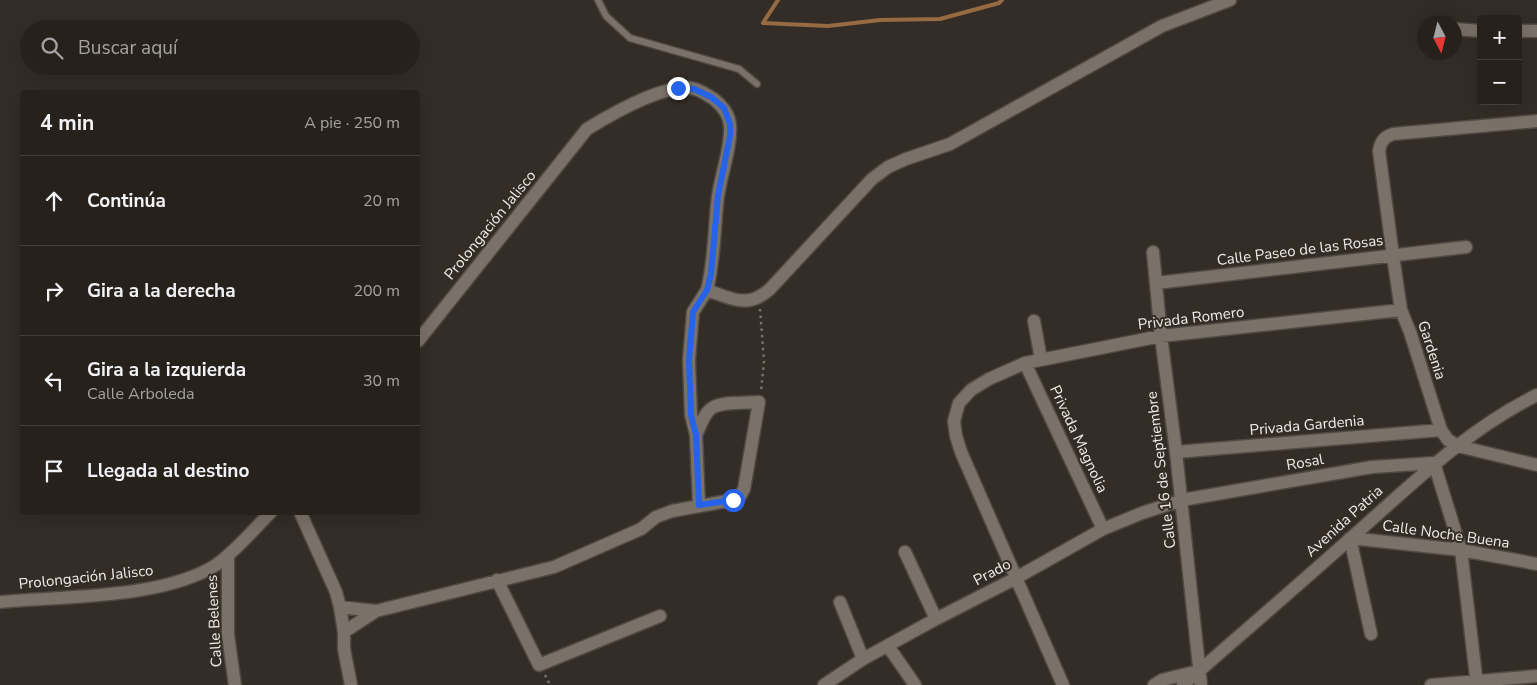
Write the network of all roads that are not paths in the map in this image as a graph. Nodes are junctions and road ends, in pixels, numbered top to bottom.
1 (598, 0) edge
2 (1230, 0) edge
3 (1462, 30) edge
4 (1477, 31) edge
5 (1522, 31) edge
6 (1537, 31) edge
7 (757, 84) dead end
8 (1537, 121) edge
9 (1466, 247) dead end
10 (1153, 252) dead end
11 (1393, 256) junction
12 (1156, 283) junction
13 (707, 290) junction
14 (1402, 310) junction
15 (1034, 321) dead end
16 (1161, 336) junction
17 (420, 338) edge
18 (1041, 359) junction
19 (1025, 363) junction
20 (1537, 396) edge
21 (1441, 430) junction
22 (696, 435) junction
23 (1458, 446) junction
24 (1176, 452) junction
25 (1434, 463) junction
26 (1537, 464) edge
27 (1182, 500) junction
28 (699, 505) junction
29 (268, 515) edge
30 (301, 515) edge
31 (1103, 529) junction
32 (1350, 538) junction
33 (1461, 550) junction
34 (905, 552) dead end
35 (228, 556) junction
36 (1537, 564) edge
37 (1016, 578) junction
38 (497, 580) junction
39 (0, 602) edge
40 (840, 602) dead end
41 (340, 607) junction
42 (376, 611) junction
43 (660, 616) dead end
44 (936, 619) junction
45 (344, 632) junction
46 (1371, 634) dead end
47 (888, 646) junction
48 (863, 659) junction
49 (1200, 670) junction
50 (1537, 676) edge
51 (1477, 683) edge
52 (235, 685) edge
53 (351, 685) edge
54 (824, 685) edge
55 (915, 685) edge
56 (1063, 685) edge
57 (1154, 685) edge
58 (1183, 685) edge
59 (1201, 685) edge
60 (1431, 685) edge

1 - 7 lane
2 - 13 street
3 - 4 street
5 - 6 street
8 - 11 street, Calle Paseo de las Rosas
9 - 11 street
10 - 12 street, Calle 16 de Septiembre
11 - 12 street, Calle Paseo de las Rosas
11 - 14 street, Gardenia
12 - 16 street, Calle 16 de Septiembre
13 - 17 street, Prolongación Jalisco
13 - 22 street
14 - 16 street, Privada Romero
14 - 21 street, Gardenia
15 - 18 street
16 - 18 street, Privada Romero
16 - 24 street, Calle 16 de Septiembre
18 - 19 street, Privada Romero
19 - 31 street, Privada Magnolia
19 - 37 street, Privada Romero
20 - 23 street, Avenida Patria
21 - 23 street, Gardenia
21 - 24 street, Privada Gardenia
22 - 28 street
22 - 28 street
23 - 25 street, Avenida Patria
23 - 26 street
24 - 27 street, Calle 16 de Septiembre
25 - 27 street, Rosal
25 - 32 street, Avenida Patria
25 - 33 street
27 - 31 street, Prado
27 - 49 street, Calle 16 de Septiembre
28 - 38 street
29 - 35 street, Prolongación Jalisco
30 - 41 street
31 - 37 street, Prado
32 - 33 street, Calle Noche Buena
32 - 46 street
32 - 49 street, Avenida Patria
33 - 36 street, Calle Noche Buena
33 - 51 street
34 - 44 street
35 - 39 street, Prolongación Jalisco
35 - 52 street, Calle Belenes
37 - 44 street, Prado
37 - 56 street, Privada Romero
38 - 42 street
38 - 43 street
40 - 48 street
41 - 42 street
41 - 45 street
42 - 45 street
44 - 47 street, Prado
45 - 53 street
47 - 48 street, Prado
47 - 55 street
48 - 54 street, Prado
49 - 57 street
49 - 58 street, Avenida Patria
49 - 59 street, Calle 16 de Septiembre
50 - 51 street
51 - 60 street

